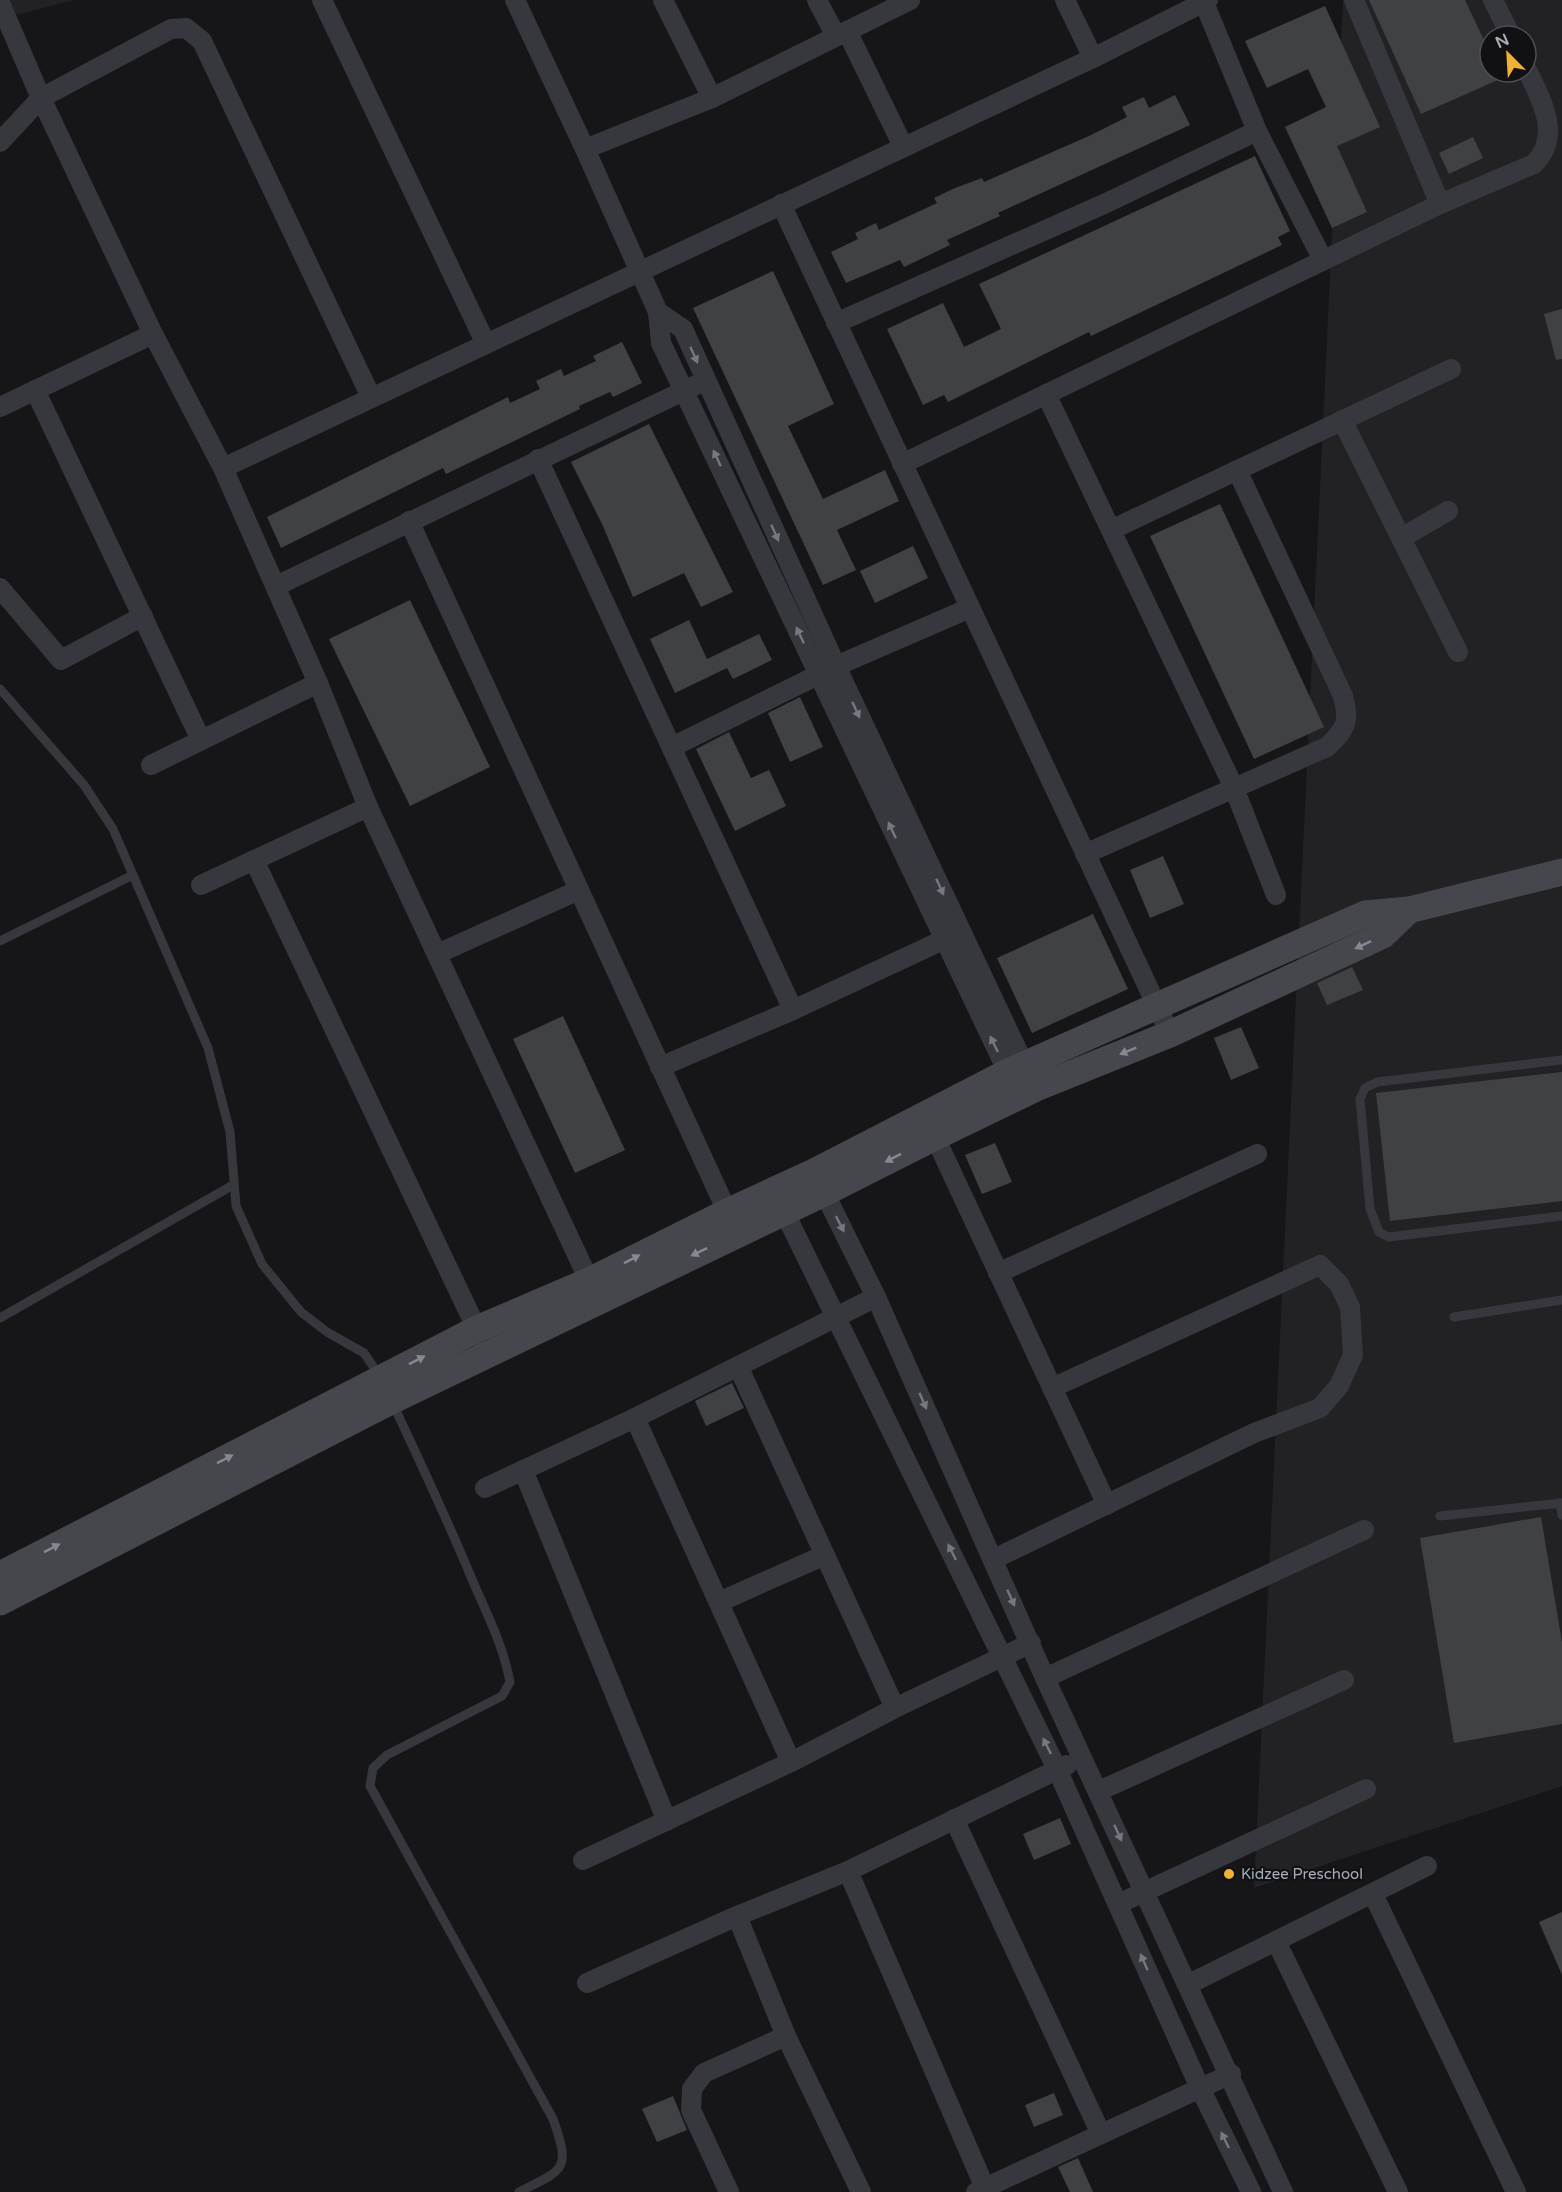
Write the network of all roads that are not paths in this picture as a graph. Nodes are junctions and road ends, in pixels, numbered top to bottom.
1 (322, 0) edge
2 (515, 0) edge
3 (663, 0) edge
4 (817, 0) edge
5 (910, 0) edge
6 (1065, 0) edge
7 (1354, 0) edge
8 (1493, 0) edge
9 (1205, 1) edge
10 (0, 3) edge
11 (1505, 24) edge
12 (842, 33) junction
13 (1092, 58) junction
14 (1533, 84) edge
15 (41, 98) junction
16 (712, 98) junction
17 (1257, 130) junction
18 (0, 142) edge
19 (903, 146) junction
20 (585, 149) junction
21 (781, 204) junction
22 (1440, 204) junction
23 (1323, 260) junction
24 (639, 270) junction
25 (658, 312) junction
26 (836, 323) junction
27 (153, 334) junction
28 (486, 344) junction
29 (1451, 369) dead end
30 (706, 381) junction
31 (35, 390) junction
32 (685, 390) junction
33 (1046, 394) junction
34 (371, 397) junction
35 (0, 407) edge
36 (1342, 420) junction
37 (538, 459) junction
38 (902, 464) junction
39 (223, 468) junction
40 (1237, 470) junction
41 (1449, 511) dead end
42 (409, 520) junction
43 (1111, 530) junction
44 (1401, 538) junction
45 (276, 586) junction
46 (0, 588) edge
47 (970, 608) junction
48 (143, 616) junction
49 (1458, 652) dead end
50 (827, 670) junction
51 (318, 683) junction
52 (0, 690) edge
53 (201, 740) junction
54 (672, 747) junction
55 (151, 765) dead end
56 (1234, 788) junction
57 (368, 807) junction
58 (1085, 854) junction
59 (254, 860) junction
60 (1562, 872) edge
61 (133, 875) junction
62 (201, 885) dead end
63 (579, 890) junction
64 (1276, 896) dead end
65 (1409, 910) junction
66 (952, 936) junction
67 (0, 941) edge
68 (437, 954) junction
69 (1158, 1006) junction
70 (793, 1010) junction
71 (1170, 1034) junction
72 (1562, 1060) edge
73 (660, 1067) junction
74 (1022, 1081) junction
75 (935, 1137) junction
76 (1257, 1154) dead end
77 (819, 1183) junction
78 (233, 1185) junction
79 (779, 1200) junction
80 (1562, 1216) edge
81 (733, 1222) junction
82 (998, 1273) junction
83 (594, 1291) junction
84 (876, 1297) junction
85 (1562, 1300) edge
86 (836, 1315) junction
87 (1454, 1317) dead end
88 (0, 1318) edge
89 (482, 1341) junction
90 (738, 1366) junction
91 (1052, 1388) junction
92 (386, 1389) junction
93 (635, 1418) junction
94 (523, 1470) junction
95 (485, 1488) dead end
96 (1561, 1503) edge
97 (1107, 1505) junction
98 (1562, 1515) edge
99 (1440, 1516) dead end
100 (1364, 1530) dead end
101 (825, 1555) junction
102 (994, 1559) junction
103 (0, 1575) edge
104 (0, 1602) edge
105 (719, 1602) junction
106 (1031, 1643) junction
107 (1004, 1657) junction
108 (1045, 1678) junction
109 (1344, 1680) dead end
110 (895, 1708) junction
111 (1083, 1757) junction
112 (791, 1762) junction
113 (1058, 1769) junction
114 (1366, 1789) dead end
115 (1099, 1791) junction
116 (954, 1819) junction
117 (667, 1821) junction
118 (584, 1860) dead end
119 (1427, 1866) dead end
120 (848, 1871) junction
121 (1145, 1891) junction
122 (1373, 1894) junction
123 (1118, 1904) junction
124 (737, 1916) junction
125 (1276, 1941) junction
126 (587, 1983) dead end
127 (1189, 1984) junction
128 (786, 2036) junction
129 (1231, 2074) junction
130 (1200, 2088) junction
131 (1101, 2134) junction
132 (1281, 2188) edge
133 (981, 2190) edge
134 (519, 2192) edge
135 (729, 2192) edge
136 (861, 2192) edge
137 (1251, 2192) edge
138 (1259, 2192) edge
139 (1398, 2192) edge
140 (1516, 2192) edge

1 - 28 street
2 - 20 street
3 - 16 street
4 - 12 street
5 - 12 street
6 - 13 street
7 - 22 street
8 - 11 street
9 - 13 street
9 - 17 street
10 - 15 street
12 - 16 street
12 - 19 street
13 - 19 street
14 - 22 street
15 - 18 street
15 - 27 street
15 - 34 street
16 - 20 street
17 - 23 street
17 - 26 street
19 - 21 street
20 - 24 street
21 - 24 street
21 - 26 street
22 - 23 street
23 - 33 street
24 - 25 street
24 - 28 street
25 -> 30 street
25 - 32 street
26 - 38 street
27 - 31 street
27 - 39 street
28 - 34 street
29 - 36 street
30 - 32 street
30 -> 50 street
31 - 35 street
31 - 48 street
32 - 37 street
50 -> 32 street
33 - 38 street
33 - 43 street
34 - 39 street
36 - 40 street
36 - 44 street
37 - 42 street
37 - 54 street
38 - 47 street
39 - 45 street
40 - 43 street
40 - 56 street
41 - 44 street
42 - 45 street
42 - 63 street
43 - 56 street
44 - 49 street
45 - 51 street
46 - 48 street
47 - 50 street
47 - 58 street
48 - 53 street
50 - 54 street
50 - 66 street
51 - 53 street
51 - 57 street
52 - 61 lane
53 - 55 street
54 - 70 street
56 - 58 street
56 - 64 street
57 - 59 street
57 - 68 street
58 - 69 street
59 - 62 street
59 - 89 street
60 - 65 street
61 - 67 lane
61 - 78 lane
63 - 68 street
63 - 73 street
65 - 69 street
65 -> 71 street
66 - 70 street
66 - 74 street
68 - 83 street
69 - 71 street
69 - 74 street
70 - 73 street
71 -> 74 street
72 - 80 lane
73 - 81 street
74 - 75 street
74 - 77 street
75 -> 77 street
75 - 82 street
76 - 82 street
77 - 79 street
77 -> 84 street
78 - 88 lane
78 - 92 lane
79 - 81 street
79 - 86 street
81 - 83 street
82 - 91 street
83 - 89 street
84 - 86 street
84 -> 102 street
85 - 87 lane
86 - 90 street
107 -> 86 street
89 - 92 street
90 - 93 street
90 - 101 street
91 - 97 street
91 - 97 street
103 -> 92 street
92 - 104 street
92 - 134 lane
93 - 94 street
93 - 105 street
94 - 95 street
94 - 117 street
96 - 98 lane
96 - 99 lane
97 - 102 street
100 - 108 street
101 - 105 street
101 - 110 street
102 -> 106 street
105 - 112 street
106 - 107 street
106 - 108 street
107 - 110 street
113 -> 107 street
108 - 111 street
109 - 115 street
110 - 112 street
111 - 113 street
111 - 115 street
112 - 117 street
113 - 116 street
113 - 123 street
114 - 121 street
115 -> 121 street
116 - 120 street
116 - 131 street
117 - 118 street
119 - 122 street
120 - 124 street
120 - 133 street
121 - 123 street
121 - 127 street
122 - 125 street
122 - 140 street
130 -> 123 street
124 - 126 street
124 - 128 street
125 - 127 street
125 - 139 street
127 - 129 street
128 - 135 street
128 - 136 street
129 - 130 street
129 - 132 street
130 - 131 street
137 -> 130 street
131 - 133 street
132 - 138 street

